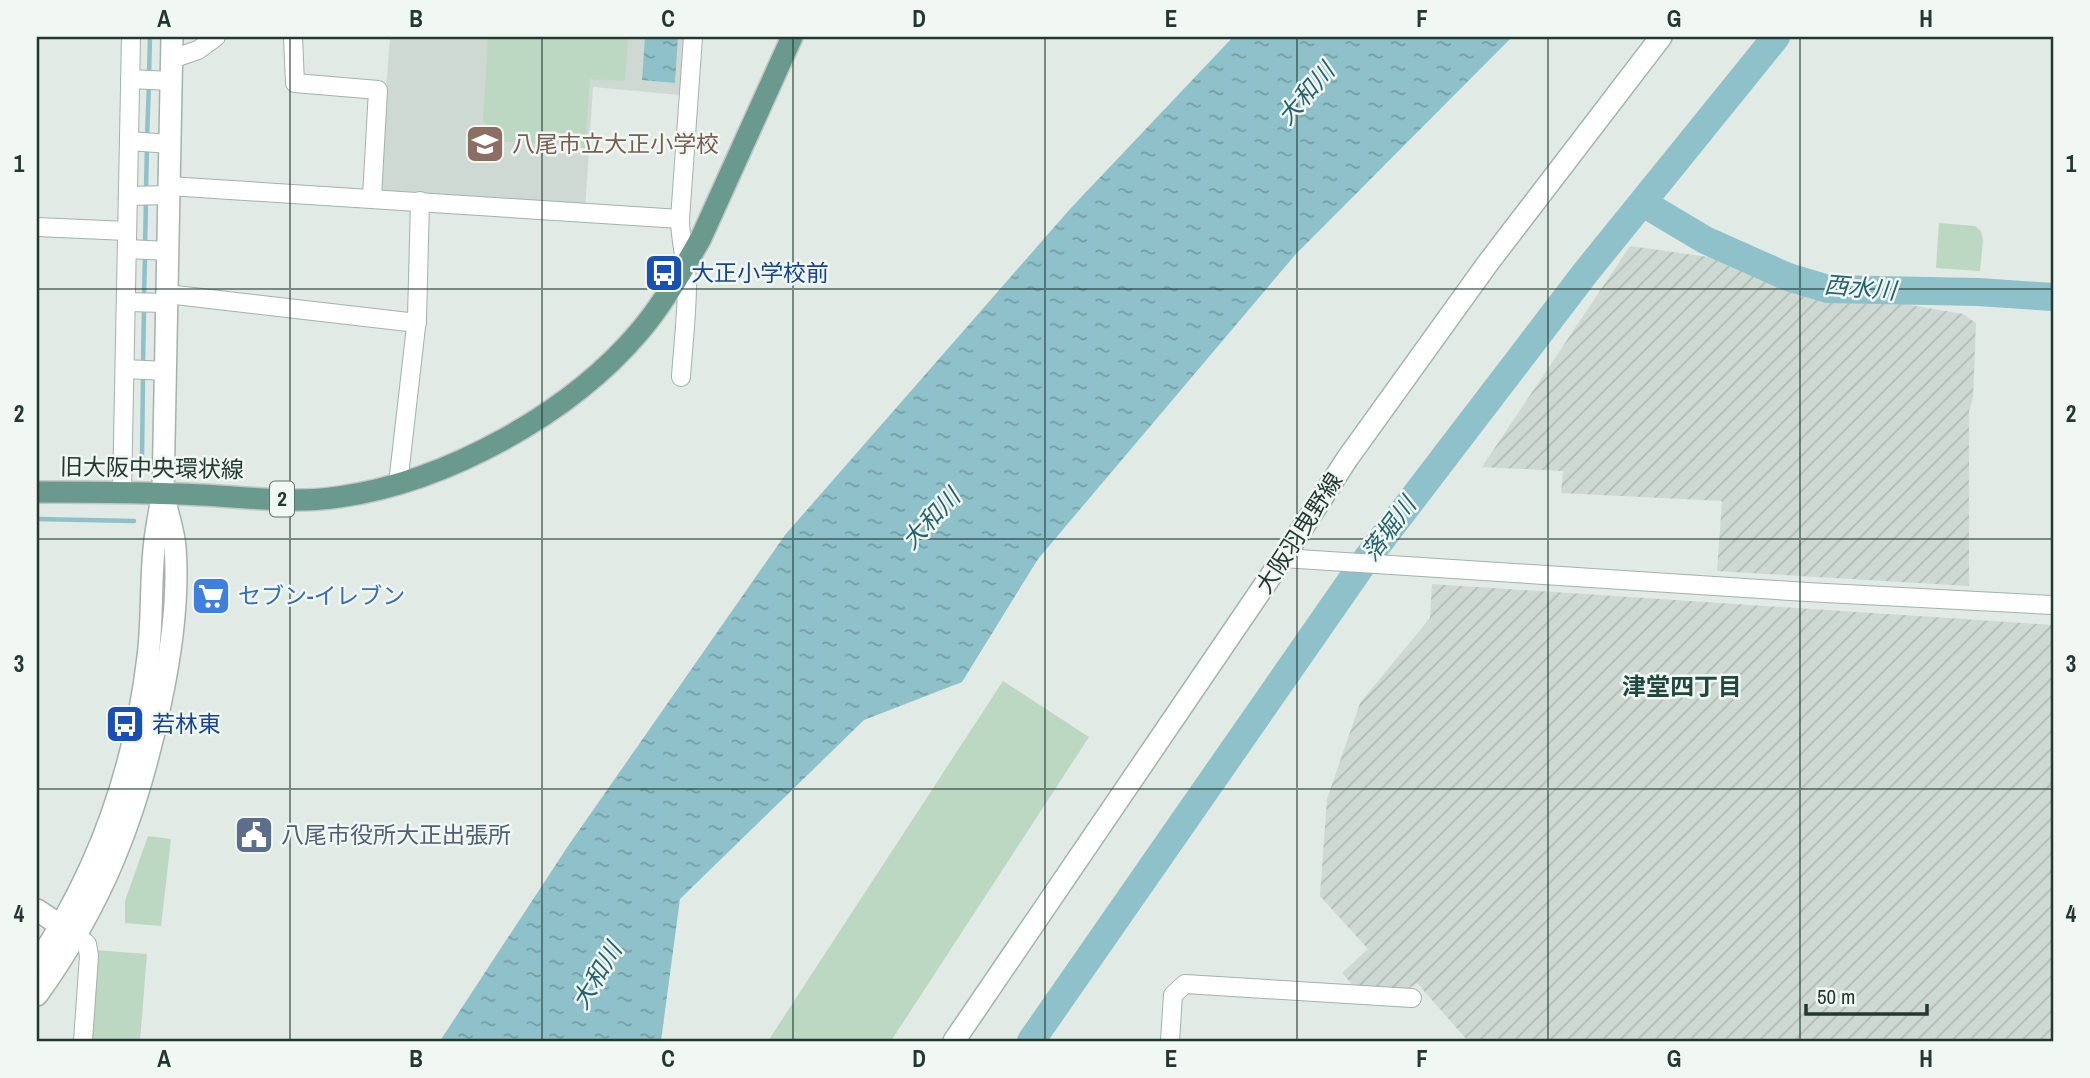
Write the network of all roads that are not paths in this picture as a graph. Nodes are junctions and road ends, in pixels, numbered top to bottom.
1 (131, 37) edge
2 (172, 37) edge
3 (216, 37) edge
4 (293, 37) edge
5 (693, 37) edge
6 (792, 37) edge
7 (1661, 37) edge
8 (172, 59) junction
9 (130, 79) junction
10 (164, 80) junction
11 (129, 141) junction
12 (162, 143) junction
13 (164, 192) junction
14 (128, 196) junction
15 (372, 197) junction
16 (420, 201) junction
17 (680, 219) junction
18 (37, 228) edge
19 (127, 240) junction
20 (160, 250) junction
21 (686, 265) junction
22 (162, 300) junction
23 (126, 302) junction
24 (417, 323) junction
25 (125, 369) junction
26 (158, 370) junction
27 (681, 377) dead end
28 (398, 484) junction
29 (37, 492) edge
30 (122, 492) junction
31 (163, 493) junction
32 (1283, 558) junction
33 (2053, 605) edge
34 (37, 910) edge
35 (69, 931) junction
36 (37, 963) edge
37 (37, 995) edge
38 (1412, 998) dead end
39 (83, 1041) edge
40 (954, 1041) edge
41 (1170, 1041) edge

1 - 9 street
2 - 8 main road
3 - 8 street
4 - 15 street
5 - 17 street
6 - 21 main road, 旧大阪中央環状線 / 2
7 - 32 main road, 大阪羽曳野線
8 - 10 main road
9 - 10 street
9 - 11 street
10 - 12 main road
11 - 12 street
11 - 14 street
12 - 13 main road
13 - 14 street
13 - 15 street
13 - 20 main road
14 - 19 street
15 - 16 street
16 - 17 street
16 - 24 street
17 - 21 street
18 - 19 street
19 - 20 street
19 - 23 street
20 - 22 main road
21 - 27 street
21 - 28 main road, 旧大阪中央環状線 / 2
22 - 23 street
22 - 24 street
22 - 26 main road
23 - 25 street
24 - 28 street
25 - 26 street
25 - 30 street
26 - 31 main road
28 - 31 main road, 旧大阪中央環状線 / 2
29 - 30 main road, 旧大阪中央環状線 / 2
30 - 31 main road, 旧大阪中央環状線 / 2
31 - 35 main road
32 - 33 street
32 - 40 main road, 大阪羽曳野線
34 - 35 main road
35 - 36 main road
35 - 37 main road
35 - 39 street
38 - 41 street

